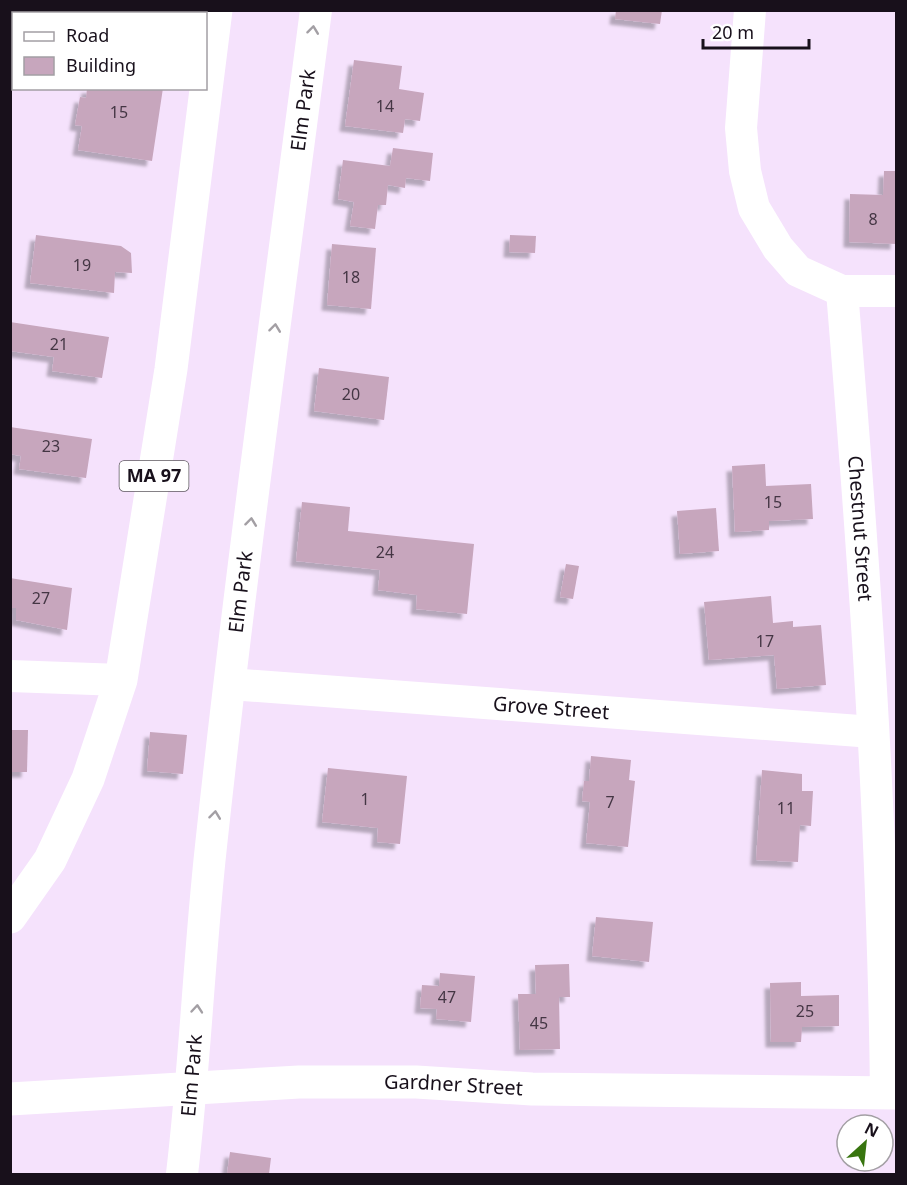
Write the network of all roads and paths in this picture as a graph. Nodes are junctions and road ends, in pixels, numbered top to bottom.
1 (216, 10) edge
2 (316, 10) edge
3 (750, 10) edge
4 (207, 82) edge
5 (206, 90) edge
6 (842, 291) junction
7 (897, 291) edge
8 (10, 676) edge
9 (121, 680) junction
10 (230, 684) junction
11 (873, 732) junction
12 (10, 917) edge
13 (192, 1088) junction
14 (891, 1093) edge
15 (10, 1099) edge
16 (182, 1174) edge

1 - 4 main road, MA 97
10 -> 2 street, Elm Park
3 - 6 street
5 - 9 main road, MA 97
6 - 7 street
6 - 11 street, Chestnut Street
8 - 9 street
9 - 12 main road, MA 97
10 - 11 street, Grove Street
13 -> 10 street, Elm Park
11 - 14 street, Chestnut Street
13 - 14 main road, Gardner Street
13 - 15 main road, Gardner Street
13 - 16 street, Elm Park

